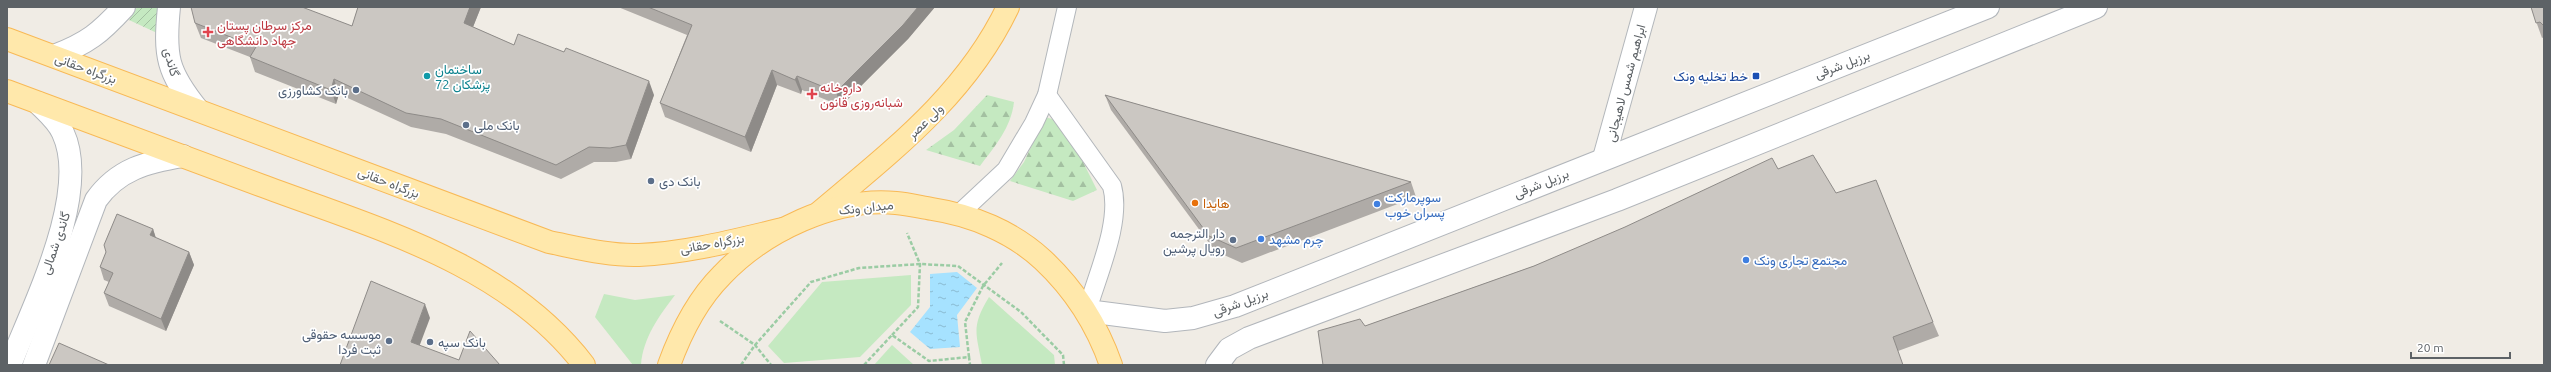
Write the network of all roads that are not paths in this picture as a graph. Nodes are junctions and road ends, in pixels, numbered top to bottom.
1 (124, 7) edge
2 (169, 7) edge
3 (1008, 7) edge
4 (1067, 7) edge
5 (1646, 7) edge
6 (1988, 7) edge
7 (2096, 7) edge
8 (7, 39) edge
9 (54, 56) junction
10 (7, 91) edge
11 (1047, 95) junction
12 (38, 103) junction
13 (198, 110) junction
14 (183, 156) junction
15 (1604, 158) junction
16 (960, 213) junction
17 (818, 214) junction
18 (783, 229) junction
19 (1086, 311) junction
20 (10, 365) edge
21 (34, 365) edge
22 (584, 365) edge
23 (669, 365) edge
24 (1111, 365) edge
25 (1217, 365) edge

1 - 9 main road
2 - 13 main road, گاندی
3 - 17 main road, ولی عصر
4 - 11 lane
5 - 15 main road, ابراهیم شمس لاهیجانی
6 - 15 main road, برزیل شرقی
7 - 25 main road
8 - 9 main road, بزرگراه حقانی
9 - 13 main road, بزرگراه حقانی
10 - 12 main road
11 - 16 lane
11 - 19 lane
12 - 14 main road
12 - 20 main road, گاندی شمالی
13 - 18 main road, بزرگراه حقانی
14 - 21 main road, گاندی شمالی
14 - 22 main road
15 - 19 main road, برزیل شرقی
16 - 17 main road, میدان ونک
16 - 19 main road, میدان ونک
17 - 18 main road, میدان ونک
18 - 23 main road, میدان ونک
19 - 24 main road, میدان ونک

